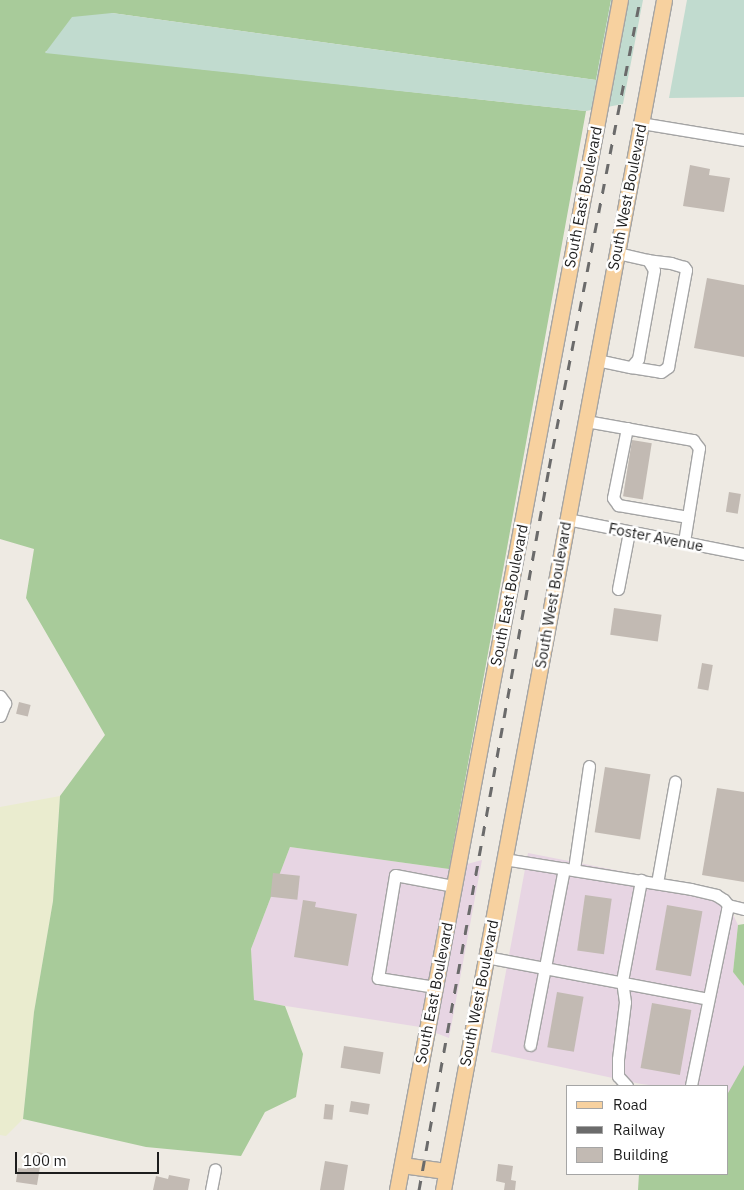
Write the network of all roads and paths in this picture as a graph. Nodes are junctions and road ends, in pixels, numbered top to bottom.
1 (620, 0) edge
2 (664, 0) edge
3 (641, 123) junction
4 (744, 140) edge
5 (617, 253) junction
6 (648, 260) junction
7 (597, 360) junction
8 (631, 367) junction
9 (586, 421) junction
10 (626, 428) junction
11 (688, 518) junction
12 (567, 519) junction
13 (629, 532) junction
14 (684, 542) junction
15 (744, 554) edge
16 (618, 589) dead end
17 (0, 696) edge
18 (0, 716) edge
19 (589, 766) dead end
20 (675, 782) dead end
21 (504, 859) junction
22 (569, 869) junction
23 (641, 880) junction
24 (657, 883) junction
25 (454, 886) junction
26 (728, 905) junction
27 (744, 909) edge
28 (486, 957) junction
29 (544, 967) junction
30 (622, 981) junction
31 (435, 987) junction
32 (708, 999) junction
33 (530, 1045) dead end
34 (626, 1085) edge
35 (691, 1085) edge
36 (402, 1165) junction
37 (214, 1169) dead end
38 (446, 1171) junction
39 (211, 1190) edge
40 (396, 1190) edge
41 (443, 1190) edge

1 - 25 main road, South East Boulevard
2 - 3 main road, South West Boulevard
3 - 4 street
3 - 5 main road, South West Boulevard
5 - 6 street
5 - 7 main road, South West Boulevard
6 - 8 street
6 - 8 street
7 - 8 street
7 - 9 main road, South West Boulevard
9 - 10 street
9 - 12 main road, South West Boulevard
10 - 11 street
10 - 11 street
11 - 14 street
12 - 13 street, Foster Avenue
12 - 21 main road, South West Boulevard
13 - 14 street, Foster Avenue
13 - 16 street
14 - 15 street, Foster Avenue
17 - 18 street
19 - 22 street
20 - 24 street
21 - 22 street
21 - 28 main road, South West Boulevard
22 - 23 street
22 - 29 street
23 - 24 street
23 - 30 street
24 - 26 street
25 - 31 main road, South East Boulevard
25 - 31 street
26 - 27 street
26 - 32 street
28 - 29 street
28 - 38 main road, South West Boulevard
29 - 30 street
29 - 33 street
30 - 32 street
30 - 34 street
31 - 36 main road, South East Boulevard
32 - 35 street
36 - 38 main road
36 - 40 main road, South East Boulevard
37 - 39 street
38 - 41 main road, South West Boulevard

